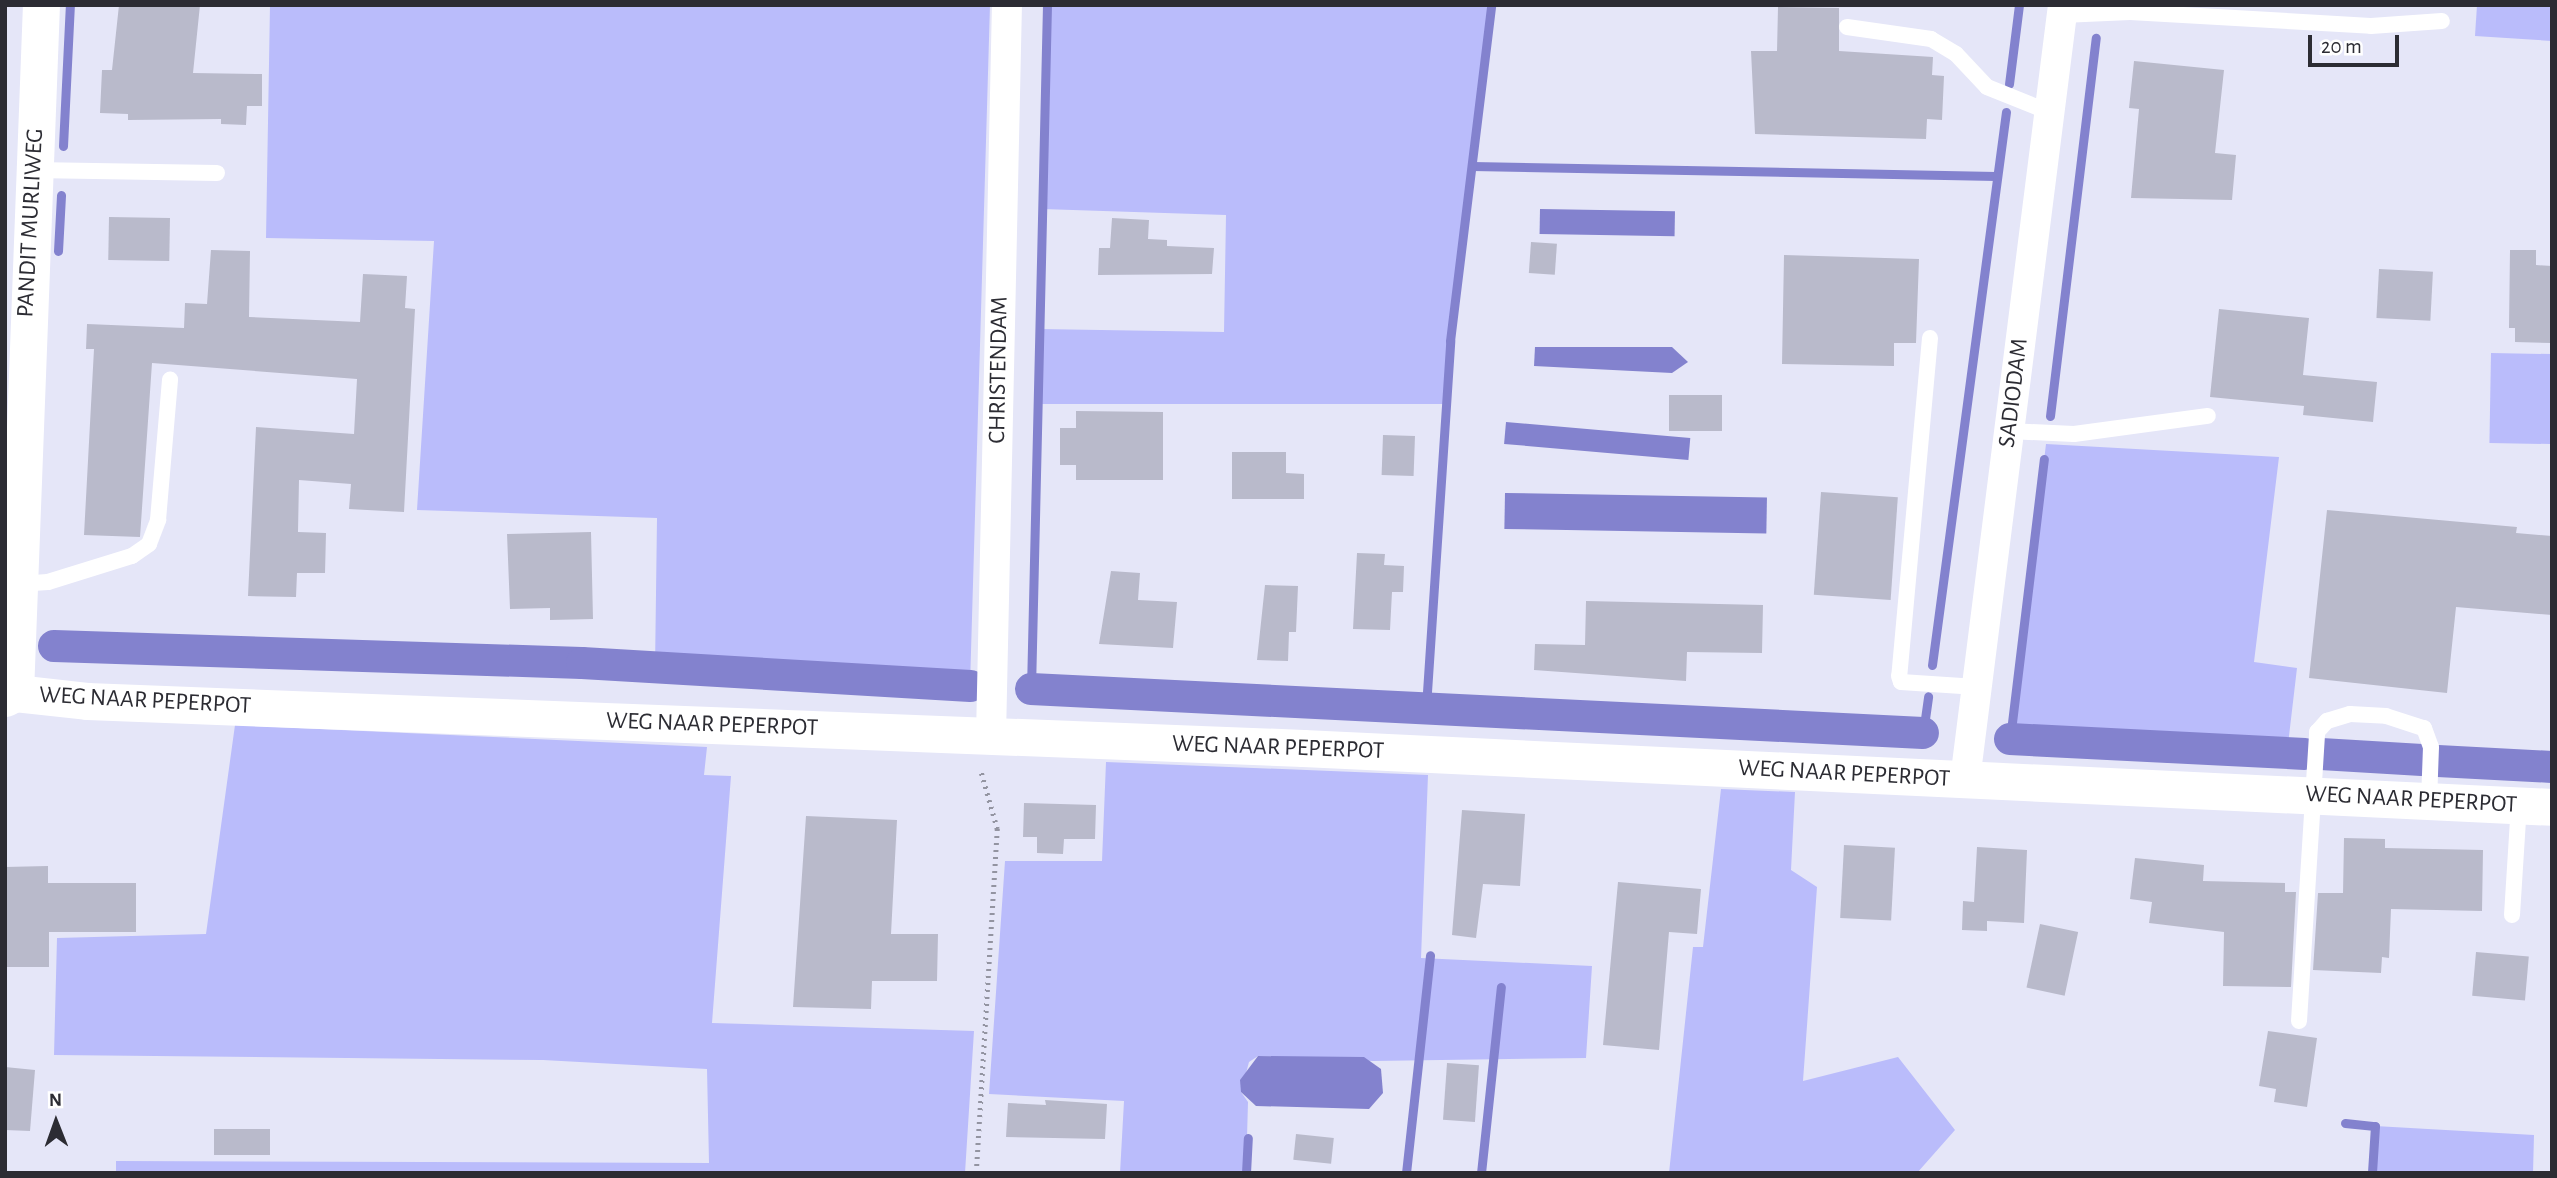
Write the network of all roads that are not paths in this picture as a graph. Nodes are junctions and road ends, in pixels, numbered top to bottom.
1 (41, 5) edge
2 (1007, 5) edge
3 (2062, 10) edge
4 (2442, 21) dead end
5 (1847, 27) dead end
6 (2049, 112) junction
7 (33, 170) junction
8 (217, 173) dead end
9 (1930, 338) dead end
10 (170, 380) dead end
11 (2208, 416) dead end
12 (2009, 431) junction
13 (15, 585) junction
14 (1977, 687) junction
15 (10, 696) edge
16 (981, 735) junction
17 (1965, 780) junction
18 (2311, 796) junction
19 (2429, 801) junction
20 (2535, 806) edge
21 (2512, 915) dead end
22 (2299, 1021) dead end

1 - 7 street, PANDIT MURLIWEG
2 - 16 street, CHRISTENDAM
3 - 4 lane
3 - 6 street, SADIODAM
5 - 6 lane
6 - 12 street, SADIODAM
7 - 8 lane
7 - 13 street, PANDIT MURLIWEG
9 - 14 lane
10 - 13 lane
11 - 12 lane
12 - 14 street, SADIODAM
13 - 15 street, PANDIT MURLIWEG
14 - 17 street, SADIODAM
15 - 16 street, WEG NAAR PEPERPOT
16 - 17 street, WEG NAAR PEPERPOT
17 - 18 street, WEG NAAR PEPERPOT
18 - 19 street, WEG NAAR PEPERPOT
18 - 19 lane
18 - 22 lane
19 - 20 street, WEG NAAR PEPERPOT
20 - 21 lane

